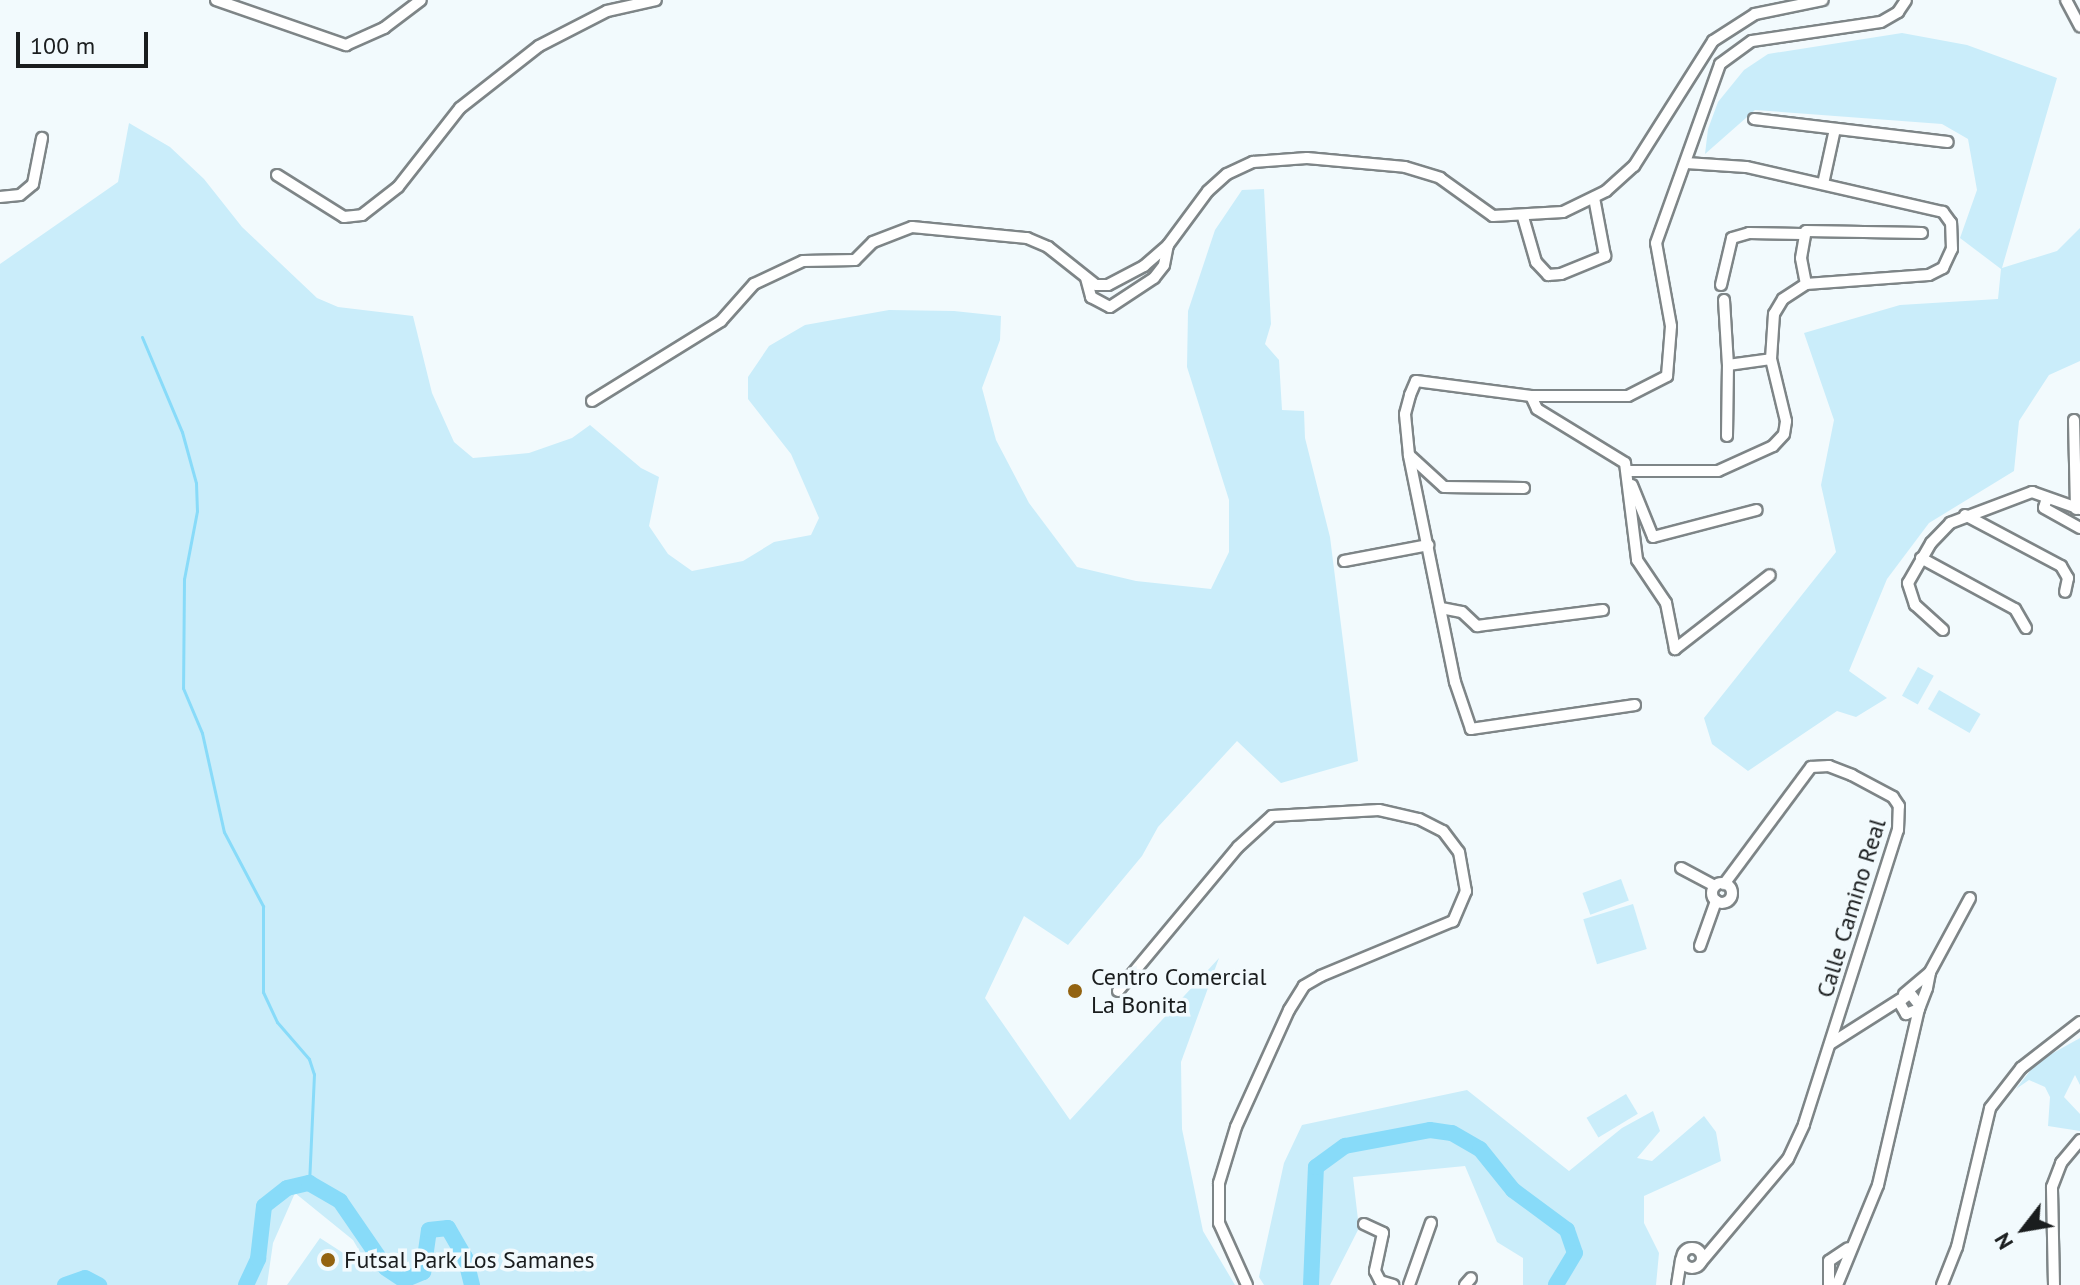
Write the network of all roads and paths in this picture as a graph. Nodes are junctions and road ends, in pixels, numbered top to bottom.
1 (216, 0) edge
2 (421, 0) edge
3 (656, 0) edge
4 (1823, 0) edge
5 (1906, 0) edge
6 (2066, 0) edge
7 (2080, 26) edge
8 (1754, 119) dead end
9 (1835, 129) junction
10 (42, 138) dead end
11 (1948, 142) dead end
12 (1686, 163) junction
13 (277, 175) dead end
14 (1823, 184) junction
15 (0, 197) edge
16 (1594, 198) junction
17 (1523, 217) junction
18 (1922, 233) dead end
19 (1802, 234) junction
20 (1168, 245) junction
21 (1086, 278) junction
22 (1806, 284) junction
23 (1721, 285) dead end
24 (1724, 300) dead end
25 (1771, 359) junction
26 (1728, 365) junction
27 (1531, 396) junction
28 (592, 401) dead end
29 (2074, 420) dead end
30 (1727, 436) dead end
31 (1409, 455) junction
32 (1629, 475) junction
33 (1524, 488) dead end
34 (2047, 498) junction
35 (2078, 509) edge
36 (1757, 510) dead end
37 (1965, 515) junction
38 (2080, 528) edge
39 (1429, 545) junction
40 (1921, 558) junction
41 (1344, 561) dead end
42 (1770, 575) dead end
43 (2065, 592) dead end
44 (1441, 608) junction
45 (1603, 610) dead end
46 (2026, 628) dead end
47 (1943, 630) dead end
48 (1635, 705) dead end
49 (1681, 868) dead end
50 (1720, 885) junction
51 (1970, 898) dead end
52 (1716, 901) junction
53 (1700, 946) dead end
54 (1930, 972) junction
55 (1915, 982) junction
56 (1927, 988) junction
57 (1118, 991) dead end
58 (1902, 997) junction
59 (1920, 1008) junction
60 (1881, 1010) junction
61 (1905, 1013) junction
62 (2080, 1022) edge
63 (1916, 1035) junction
64 (1830, 1044) junction
65 (2080, 1140) edge
66 (1431, 1223) dead end
67 (1364, 1224) dead end
68 (1724, 1235) junction
69 (1688, 1248) junction
70 (1848, 1248) junction
71 (1681, 1259) junction
72 (1699, 1264) junction
73 (1247, 1285) edge
74 (1393, 1285) edge
75 (1409, 1285) edge
76 (1680, 1285) edge
77 (1829, 1285) edge
78 (1837, 1285) edge
79 (1942, 1285) edge
80 (2054, 1285) edge

1 - 2 street
3 - 13 street
4 - 16 street
5 - 12 street
6 - 7 street
8 - 9 street
9 - 11 street
9 - 14 street
10 - 15 street
12 - 14 street
12 - 27 street
14 - 22 street
16 - 17 street
16 - 17 street
17 - 20 street
18 - 19 street
19 - 22 street
19 - 23 street
20 - 21 street
20 - 21 street
21 - 28 street
22 - 25 street
24 - 26 street
25 - 26 street
25 - 32 street
26 - 30 street
27 - 31 street
27 - 32 street
29 - 35 street
31 - 33 street
31 - 39 street
32 - 36 street
32 - 42 street
34 - 35 street
34 - 37 street
34 - 38 street
37 - 40 street
37 - 43 street
39 - 41 street
39 - 44 street
40 - 46 street
40 - 47 street
44 - 45 street
44 - 48 street
49 - 50 street
50 - 52 street
50 - 52 street, Calle Camino Real
50 - 64 street, Calle Camino Real
51 - 54 street
52 - 53 street
54 - 55 street
54 - 56 street
55 - 56 street
55 - 58 street
56 - 59 street
57 - 73 street
58 - 59 street
58 - 60 street
58 - 61 street
59 - 61 street
59 - 63 street
60 - 61 street
60 - 64 street
61 - 63 street
62 - 79 street
63 - 70 street
64 - 68 street, Calle Camino Real
65 - 80 street
66 - 75 street
67 - 74 street
68 - 69 street
68 - 72 street, Calle Camino Real
69 - 71 street, Calle Camino Real
69 - 72 street
70 - 77 street
70 - 78 street
71 - 72 street
71 - 76 street, Calle Camino Real
72 - 76 street, Calle Camino Real

